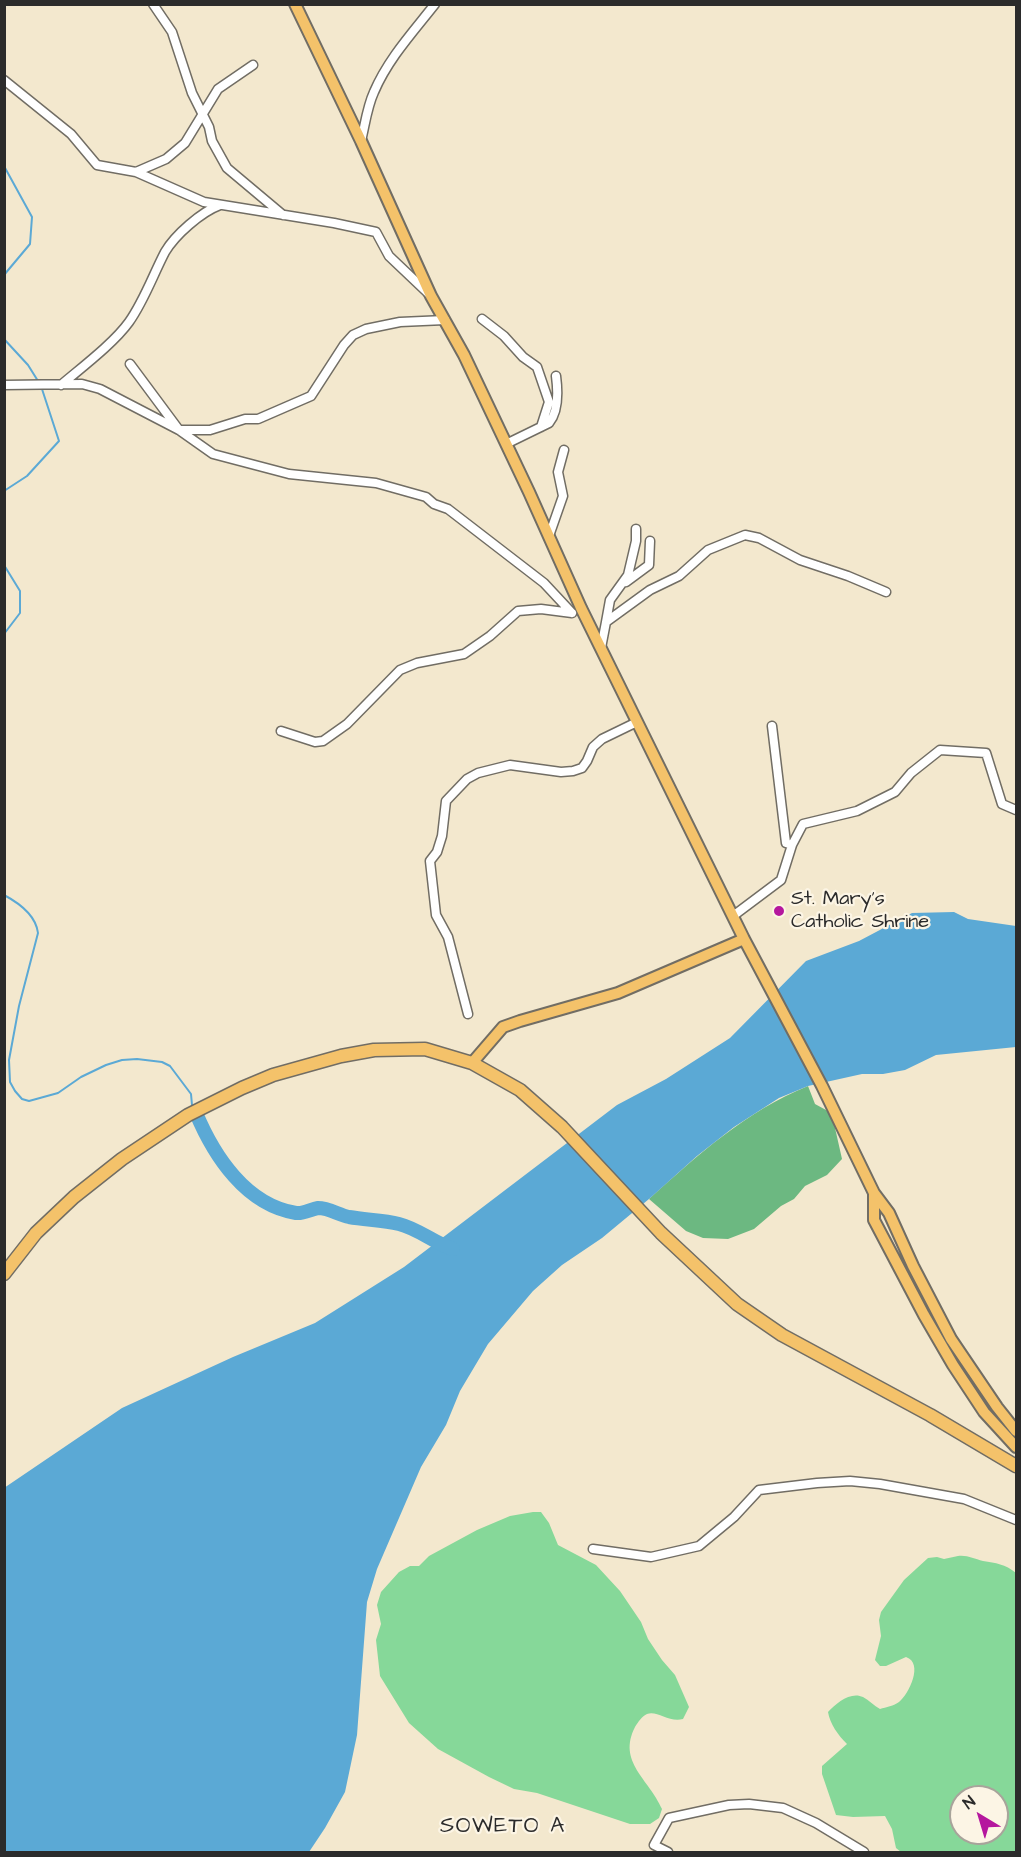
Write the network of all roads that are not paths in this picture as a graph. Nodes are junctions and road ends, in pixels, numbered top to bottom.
1 (153, 4) edge
2 (294, 4) edge
3 (435, 4) edge
4 (253, 65) dead end
5 (4, 80) edge
6 (202, 117) junction
7 (361, 141) junction
8 (136, 172) junction
9 (221, 205) junction
10 (283, 215) junction
11 (431, 296) junction
12 (482, 319) dead end
13 (445, 320) junction
14 (130, 364) dead end
15 (556, 376) dead end
16 (4, 385) edge
17 (61, 385) junction
18 (541, 427) junction
19 (179, 430) junction
20 (507, 444) junction
21 (564, 450) dead end
22 (636, 529) dead end
23 (549, 536) junction
24 (650, 541) dead end
25 (623, 584) junction
26 (886, 592) dead end
27 (577, 611) junction
28 (606, 622) junction
29 (601, 648) junction
30 (637, 722) junction
31 (772, 726) dead end
32 (281, 731) dead end
33 (1017, 810) edge
34 (792, 845) junction
35 (733, 916) junction
36 (744, 939) junction
37 (468, 1014) dead end
38 (472, 1064) junction
39 (874, 1193) junction
40 (4, 1274) edge
41 (1017, 1431) edge
42 (1017, 1447) edge
43 (1017, 1466) edge
44 (1017, 1520) edge
45 (593, 1549) dead end
46 (668, 1852) edge
47 (864, 1852) edge

1 - 6 street
2 - 7 main road
3 - 7 street
4 - 6 street
5 - 8 street
6 - 8 street
6 - 10 street
7 - 11 main road
8 - 9 street
9 - 10 street
9 - 17 street
10 - 11 street
11 - 13 main road
12 - 18 street
13 - 19 street
13 - 20 main road
14 - 19 street
15 - 18 street
16 - 17 street
17 - 19 street
18 - 20 street
19 - 27 street
20 - 23 main road
21 - 23 street
22 - 25 street
23 - 27 main road
24 - 25 street
25 - 28 street
26 - 28 street
27 - 29 main road
27 - 32 street
28 - 29 street
29 - 30 main road
30 - 35 main road
30 - 37 street
31 - 34 street
33 - 34 street
34 - 35 street
35 - 36 main road
36 - 38 main road
36 - 39 main road
38 - 40 highway
38 - 43 highway
39 - 41 main road
39 - 42 main road
44 - 45 street
46 - 47 street

